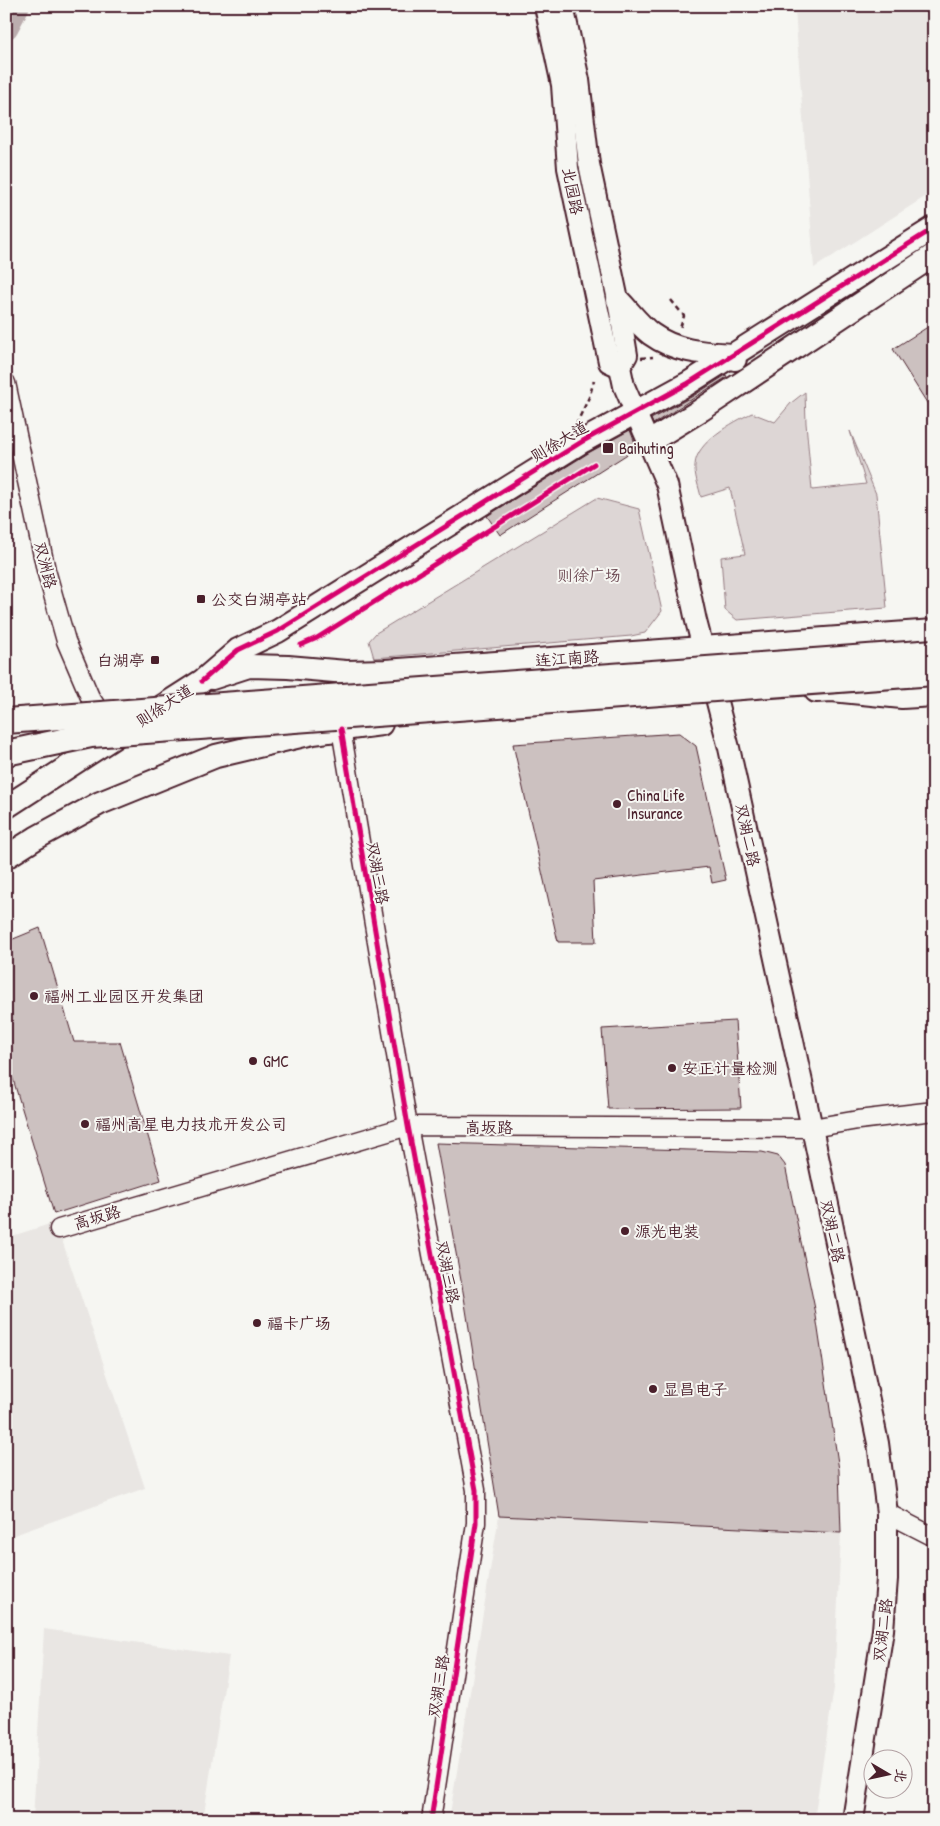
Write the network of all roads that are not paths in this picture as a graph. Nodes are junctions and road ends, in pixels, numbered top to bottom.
1 (545, 6) edge
2 (563, 6) edge
3 (934, 228) edge
4 (934, 255) edge
5 (618, 300) junction
6 (597, 305) junction
7 (732, 355) junction
8 (620, 367) junction
9 (748, 379) junction
10 (6, 383) edge
11 (635, 412) junction
12 (649, 442) junction
13 (934, 631) edge
14 (703, 648) junction
15 (934, 652) edge
16 (934, 673) edge
17 (202, 681) junction
18 (934, 695) edge
19 (716, 698) junction
20 (6, 721) edge
21 (341, 729) junction
22 (116, 736) junction
23 (6, 754) edge
24 (6, 807) edge
25 (6, 857) edge
26 (934, 1111) edge
27 (408, 1126) junction
28 (812, 1128) junction
29 (59, 1229) dead end
30 (887, 1513) junction
31 (934, 1537) edge
32 (431, 1820) edge
33 (853, 1820) edge

1 - 6 main road, 北园路
2 - 5 main road, 北园路
3 - 7 main road, 则徐大道
4 - 9 main road
5 - 6 main road
5 - 7 main road
5 - 8 main road, 北园路
6 - 8 main road, 北园路
7 - 9 main road
7 - 11 main road, 则徐大道
8 - 11 main road, 北园路
9 - 12 main road
10 - 22 street, 双洲路
11 - 12 main road, 北园路
11 - 17 main road, 则徐大道
12 - 14 main road, 北园路
13 - 14 main road, 连江南路
14 - 17 main road, 连江南路
14 - 19 main road, 双湖二路
15 - 20 highway, bridge
16 - 23 highway, bridge
17 - 22 main road, 则徐大道
18 - 19 main road
19 - 21 main road
19 - 28 main road, 双湖二路
21 - 25 main road
21 - 27 street, 双湖三路
22 - 24 main road, 则徐大道
26 - 28 street, 高坂路
27 - 28 street, 高坂路
27 - 29 street, 高坂路
27 - 32 street, 双湖三路
28 - 30 main road, 双湖二路
30 - 31 street
30 - 33 main road, 双湖二路

